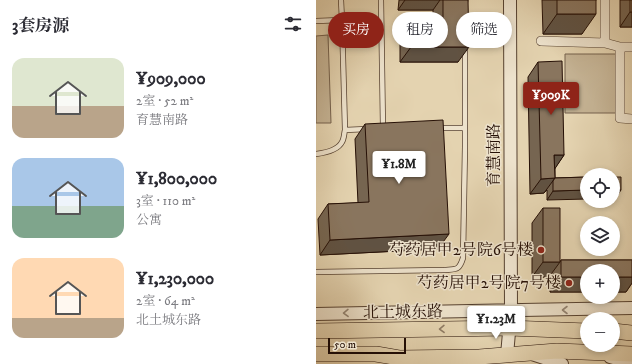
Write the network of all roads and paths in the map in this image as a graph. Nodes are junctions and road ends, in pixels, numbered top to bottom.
1 (341, 0) edge
2 (381, 0) edge
3 (510, 0) edge
4 (605, 0) edge
5 (342, 12) edge
6 (316, 20) edge
7 (328, 20) edge
8 (541, 41) dead end
9 (605, 43) junction
10 (620, 47) junction
11 (632, 47) edge
12 (343, 48) edge
13 (466, 48) edge
14 (620, 113) junction
15 (632, 113) edge
16 (632, 119) edge
17 (383, 128) junction
18 (390, 128) edge
19 (435, 128) edge
20 (465, 128) junction
21 (345, 130) junction
22 (316, 154) edge
23 (316, 272) edge
24 (632, 308) edge
25 (511, 310) junction
26 (316, 314) edge
27 (509, 328) junction
28 (316, 331) edge
29 (580, 331) edge
30 (580, 352) edge
31 (592, 352) joint
32 (529, 353) junction
33 (316, 354) edge
34 (632, 354) edge
35 (508, 355) junction
36 (396, 361) edge
37 (632, 363) edge
38 (562, 364) edge

1 - 5 lane
2 - 17 lane
3 - 25 street, 育慧南路
4 - 9 street
6 - 7 lane
8 - 9 street
9 - 10 street
10 - 11 street
10 - 14 street
12 - 21 lane
13 - 20 lane
14 - 15 street
14 - 16 street
17 - 18 lane
17 - 21 lane
19 - 20 lane
20 - 23 lane
21 - 22 lane
24 -> 25 street
25 -> 26 street
25 - 27 street, 育慧南路
27 -> 28 main road, 北土城东路
27 - 29 main road, 北土城东路
27 - 35 street, 育慧南路
30 - 32 main road
31 - 34 main road
31 - 37 street
32 - 35 main road
32 - 38 street
33 - 36 main road
35 - 36 main road

